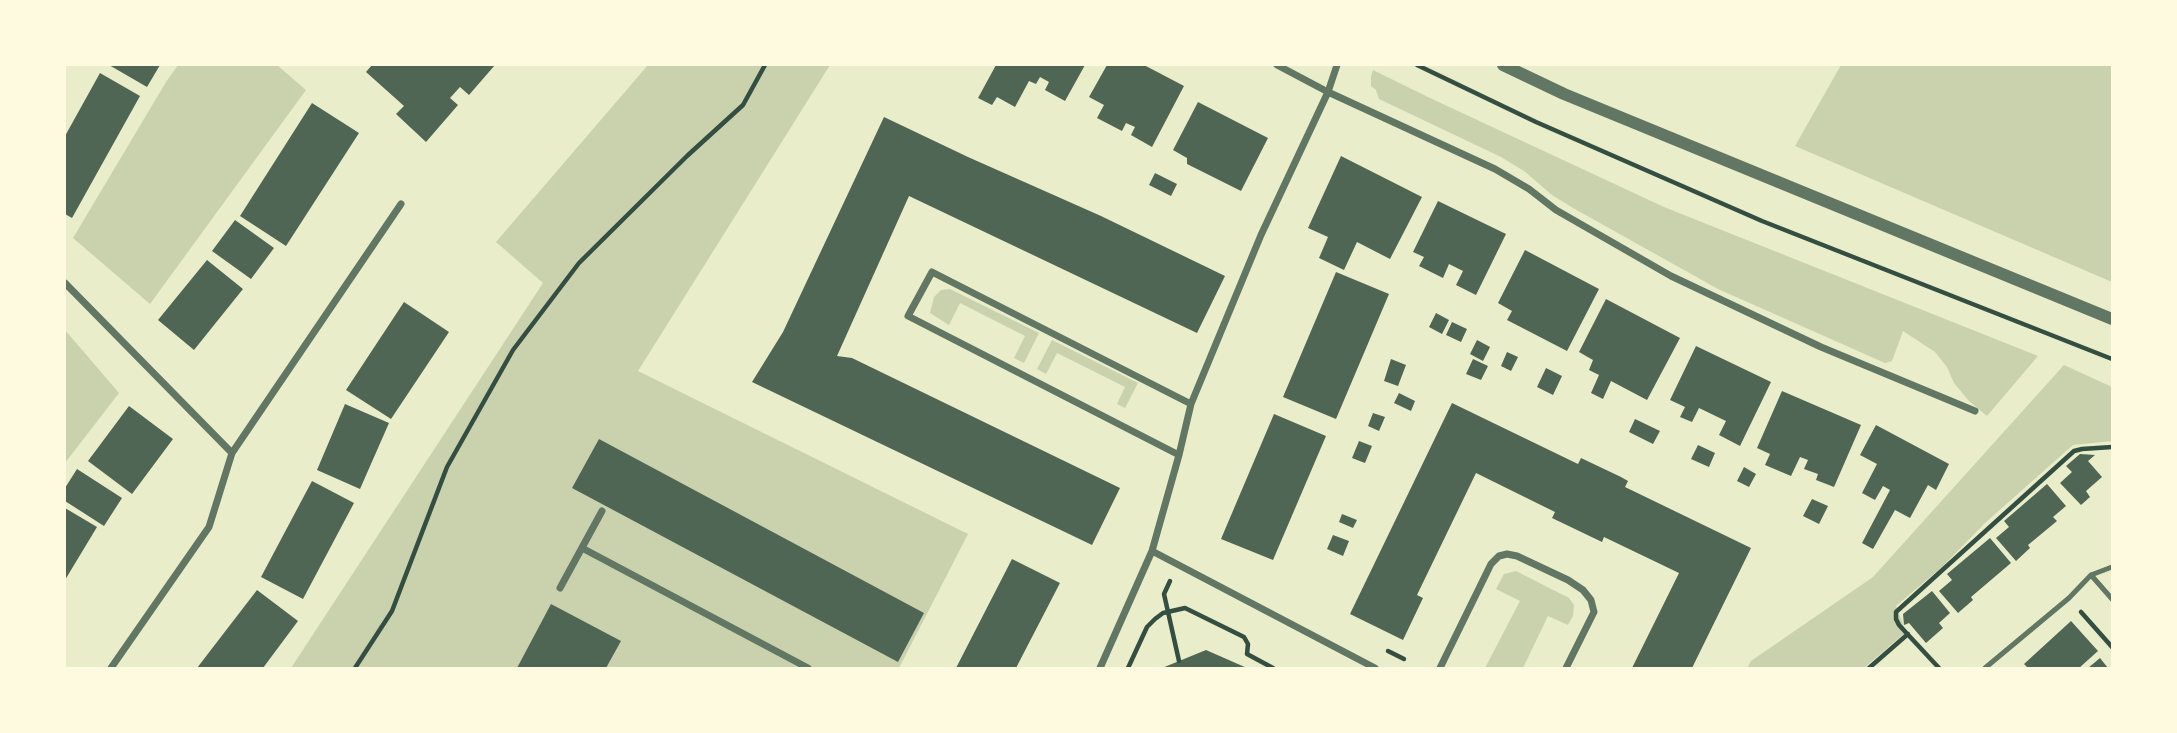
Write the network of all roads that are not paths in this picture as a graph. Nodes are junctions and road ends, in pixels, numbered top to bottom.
1 (1277, 65) edge
2 (1337, 65) edge
3 (1503, 65) edge
4 (1328, 92) junction
5 (401, 204) dead end
6 (65, 283) edge
7 (2112, 319) edge
8 (1191, 404) junction
9 (1975, 411) dead end
10 (232, 453) junction
11 (1180, 456) junction
12 (602, 511) dead end
13 (582, 548) junction
14 (1153, 551) junction
15 (2112, 567) edge
16 (2091, 575) junction
17 (560, 588) dead end
18 (2112, 599) edge
19 (1989, 667) edge
20 (111, 668) edge
21 (808, 668) edge
22 (1100, 668) edge
23 (1375, 668) edge
24 (1440, 668) edge
25 (1566, 668) edge

1 - 4 street
2 - 4 street
3 - 7 street
4 - 8 street
4 - 9 street
5 - 10 street
6 - 10 street
8 - 11 street
8 - 11 street
10 - 20 street
11 - 14 street
12 - 13 street
13 - 17 street
13 - 21 street
14 - 22 street
14 - 23 street
15 - 16 lane
16 - 18 lane
16 - 19 lane
24 - 25 street

